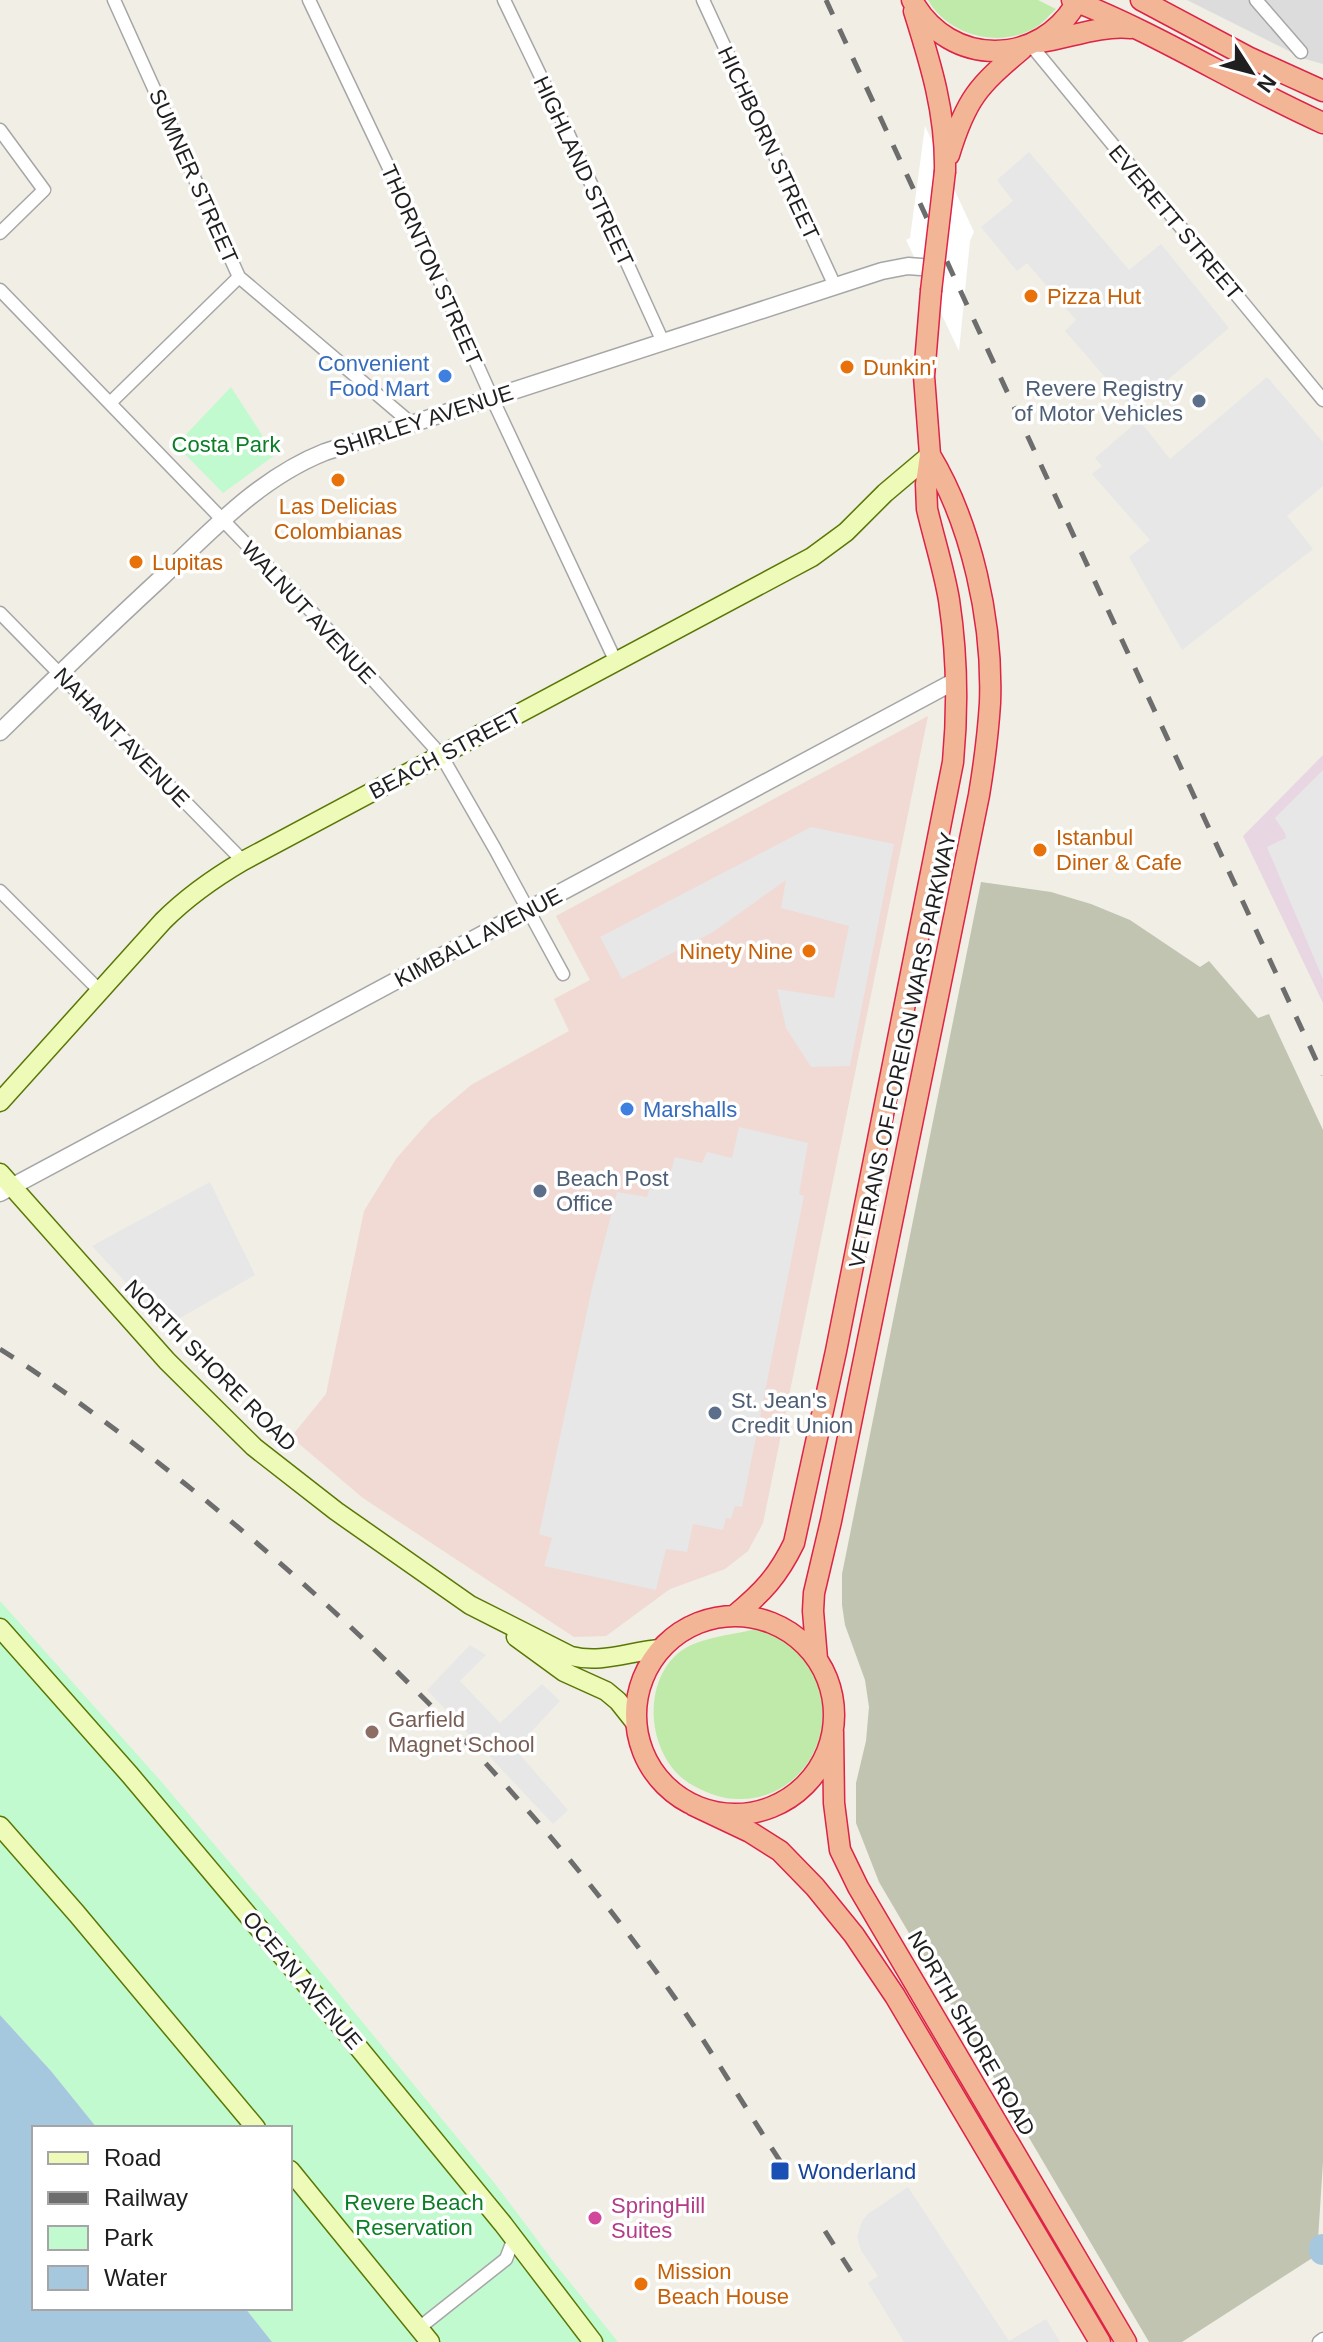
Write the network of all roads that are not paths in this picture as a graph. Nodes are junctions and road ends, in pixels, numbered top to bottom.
1 (114, 0) edge
2 (309, 0) edge
3 (504, 0) edge
4 (703, 0) edge
5 (911, 0) edge
6 (1141, 0) edge
7 (1152, 0) edge
8 (1256, 0) edge
9 (1076, 1) edge
10 (1173, 16) junction
11 (1145, 31) junction
12 (1030, 45) junction
13 (1301, 52) dead end
14 (1323, 91) edge
15 (1323, 123) edge
16 (0, 130) edge
17 (945, 171) junction
18 (0, 233) edge
19 (926, 267) junction
20 (239, 277) junction
21 (835, 286) junction
22 (1, 294) edge
23 (663, 342) junction
24 (492, 398) junction
25 (1323, 400) edge
26 (110, 403) junction
27 (412, 424) junction
28 (930, 455) junction
29 (222, 520) junction
30 (0, 613) edge
31 (616, 662) junction
32 (60, 673) junction
33 (955, 681) junction
34 (0, 732) edge
35 (441, 755) junction
36 (243, 861) junction
37 (0, 891) edge
38 (529, 910) junction
39 (563, 974) dead end
40 (100, 991) junction
41 (0, 1102) edge
42 (4, 1184) edge
43 (734, 1616) junction
44 (492, 1617) junction
45 (0, 1628) edge
46 (661, 1649) junction
47 (817, 1659) junction
48 (637, 1725) junction
49 (833, 1732) junction
50 (693, 1805) junction
51 (0, 1826) edge
52 (254, 2126) edge
53 (292, 2172) edge
54 (514, 2238) junction
55 (424, 2335) edge
56 (593, 2342) edge
57 (1100, 2342) edge
58 (1126, 2342) edge

1 - 20 street, SUMNER STREET
2 - 24 street, THORNTON STREET
3 - 23 street, HIGHLAND STREET
4 - 21 street, HICHBORN STREET
5 - 12 highway
5 - 17 highway, VETERANS OF FOREIGN WARS PARKWAY
6 - 10 highway
7 - 10 highway
8 - 13 street
9 - 11 highway
9 - 12 highway, VETERANS OF FOREIGN WARS PARKWAY
10 - 14 highway
11 - 12 highway
11 - 15 highway
12 - 17 highway, VETERANS OF FOREIGN WARS PARKWAY
12 - 25 street, EVERETT STREET
16 - 18 street
17 - 19 highway, VETERANS OF FOREIGN WARS PARKWAY, bridge
19 - 21 street, SHIRLEY AVENUE
19 - 28 highway, VETERANS OF FOREIGN WARS PARKWAY, bridge
20 - 26 street
20 - 27 street, SUMNER STREET
21 - 23 street, SHIRLEY AVENUE
22 - 26 street, WALNUT AVENUE
23 - 24 street, SHIRLEY AVENUE
24 - 27 street, SHIRLEY AVENUE
24 - 31 street, THORNTON STREET
26 - 29 street, WALNUT AVENUE
27 - 29 street, SHIRLEY AVENUE
28 - 31 main road, BEACH STREET
28 - 33 highway, VETERANS OF FOREIGN WARS PARKWAY
28 - 47 highway, VETERANS OF FOREIGN WARS PARKWAY
29 - 32 street, SHIRLEY AVENUE
29 - 35 street, WALNUT AVENUE
30 - 32 street, NAHANT AVENUE
31 - 35 main road, BEACH STREET
32 - 34 street, SHIRLEY AVENUE
32 - 36 street, NAHANT AVENUE
33 - 38 street, KIMBALL AVENUE
33 - 43 highway, VETERANS OF FOREIGN WARS PARKWAY
35 - 36 main road, BEACH STREET
35 - 38 street, WALNUT AVENUE
36 - 40 main road, BEACH STREET
37 - 40 street
38 - 39 street, WALNUT AVENUE
38 - 42 street, KIMBALL AVENUE
40 - 41 main road, BEACH STREET
42 - 44 main road, NORTH SHORE ROAD
43 - 46 highway
43 - 47 highway
44 - 46 main road, NORTH SHORE ROAD
44 - 48 main road, NORTH SHORE ROAD
45 - 54 main road, OCEAN AVENUE
46 - 48 highway
47 - 49 highway
48 - 50 highway
49 - 50 highway
49 - 58 highway, NORTH SHORE ROAD
50 - 57 highway, NORTH SHORE ROAD
51 - 52 main road
53 - 55 main road
54 - 55 street
54 - 56 main road, OCEAN AVENUE

